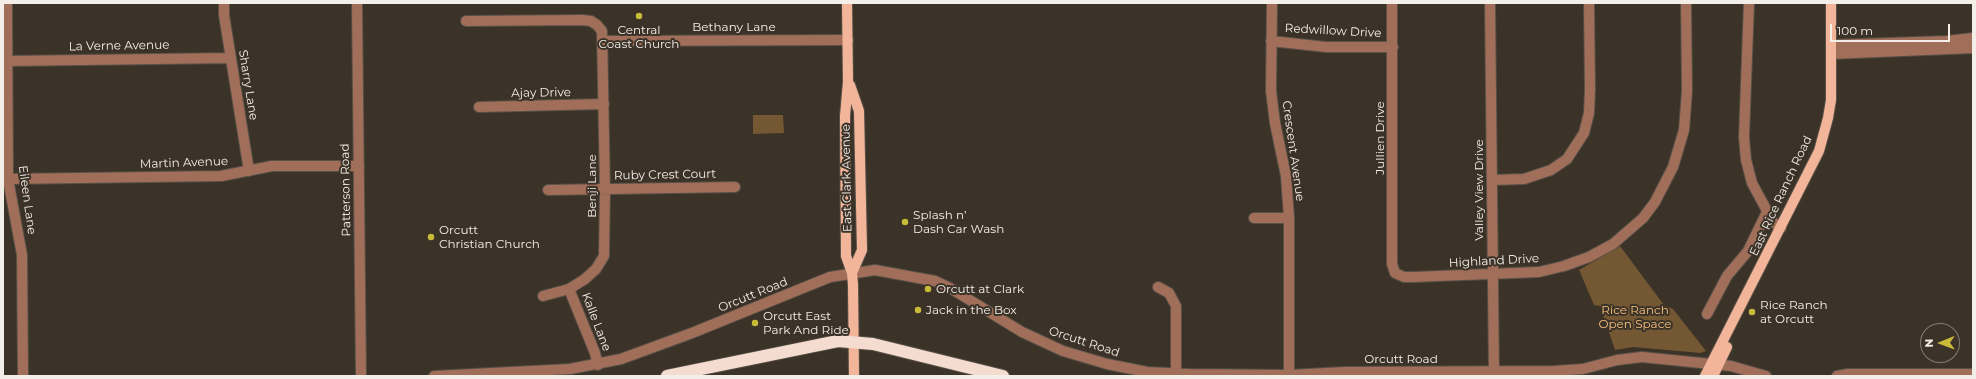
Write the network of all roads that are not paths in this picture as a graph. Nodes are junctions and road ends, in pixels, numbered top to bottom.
1 (7, 3) edge
2 (224, 3) edge
3 (357, 3) edge
4 (847, 3) edge
5 (1272, 3) edge
6 (1392, 3) edge
7 (1490, 3) edge
8 (1589, 3) edge
9 (1686, 3) edge
10 (1750, 3) edge
11 (1831, 3) edge
12 (1837, 3) edge
13 (466, 21) dead end
14 (1973, 38) edge
15 (848, 40) junction
16 (603, 41) junction
17 (1271, 41) junction
18 (1393, 47) junction
19 (1973, 48) edge
20 (1834, 49) junction
21 (230, 58) junction
22 (8, 61) junction
23 (848, 82) junction
24 (604, 104) junction
25 (479, 107) dead end
26 (359, 166) junction
27 (249, 171) junction
28 (8, 179) junction
29 (1492, 180) junction
30 (734, 187) dead end
31 (548, 190) dead end
32 (605, 190) junction
33 (1767, 212) junction
34 (1254, 218) dead end
35 (1289, 218) junction
36 (1781, 228) junction
37 (852, 273) junction
38 (1395, 273) joint
39 (1492, 275) junction
40 (1158, 287) dead end
41 (569, 289) junction
42 (543, 296) dead end
43 (1707, 314) dead end
44 (854, 341) junction
45 (598, 364) junction
46 (1714, 365) junction
47 (1176, 374) junction
48 (1397, 374) edge
49 (1494, 374) edge
50 (1973, 374) edge
51 (1289, 375) edge
52 (23, 376) edge
53 (361, 376) edge
54 (434, 376) edge
55 (667, 376) edge
56 (854, 376) edge
57 (1003, 376) edge
58 (1704, 376) edge
59 (1713, 376) edge
60 (1766, 376) edge
61 (1837, 376) edge

1 - 22 street, Eileen Lane
2 - 21 street, Sharry Lane
3 - 26 street, Patterson Road
4 - 15 main road, East Clark Avenue
5 - 17 street, Crescent Avenue
6 - 18 street, Jullien Drive
7 - 29 street, Valley View Drive
8 - 29 street
9 - 39 street, Highland Drive
10 - 33 street
11 - 20 main road, East Rice Ranch Road
12 - 20 main road, East Rice Ranch Road
13 - 16 street
14 - 20 street
15 - 16 street, Bethany Lane
15 - 23 main road, East Clark Avenue
16 - 24 street, Benji Lane
17 - 18 street, Redwillow Drive
17 - 35 street, Crescent Avenue
18 - 38 street, Jullien Drive
19 - 20 street
20 - 36 main road, East Rice Ranch Road
20 - 46 main road, East Rice Ranch Road
21 - 22 street, La Verne Avenue
21 - 27 street, Sharry Lane
22 - 28 street, Eileen Lane
23 - 37 main road, East Clark Avenue
23 - 37 main road, East Clark Avenue
24 - 25 street, Ajay Drive
24 - 32 street, Benji Lane
26 - 27 street, Martin Avenue
26 - 53 street, Patterson Road
27 - 28 street, Martin Avenue
28 - 52 street, Eileen Lane
29 - 39 street, Valley View Drive
30 - 32 street, Ruby Crest Court
31 - 32 street, Ruby Crest Court
32 - 41 street, Benji Lane
33 - 36 street
33 - 43 street
34 - 35 street
35 - 51 street, Crescent Avenue
36 - 46 main road, East Rice Ranch Road
37 - 44 main road, East Clark Avenue
37 - 45 street, Orcutt Road
37 - 47 street, Orcutt Road
38 - 39 street, Highland Drive
39 - 49 street, Valley View Drive
40 - 47 street
41 - 42 street, Benji Lane
41 - 45 street, Kalle Lane
44 - 55 highway
44 - 56 main road, East Clark Avenue
44 - 57 highway
45 - 54 street, Orcutt Road
46 - 49 street, Orcutt Road
46 - 58 main road
46 - 59 main road
46 - 60 street, Orcutt Road
47 - 51 street, Orcutt Road
48 - 49 street, Orcutt Road
48 - 51 street, Orcutt Road
50 - 61 street

